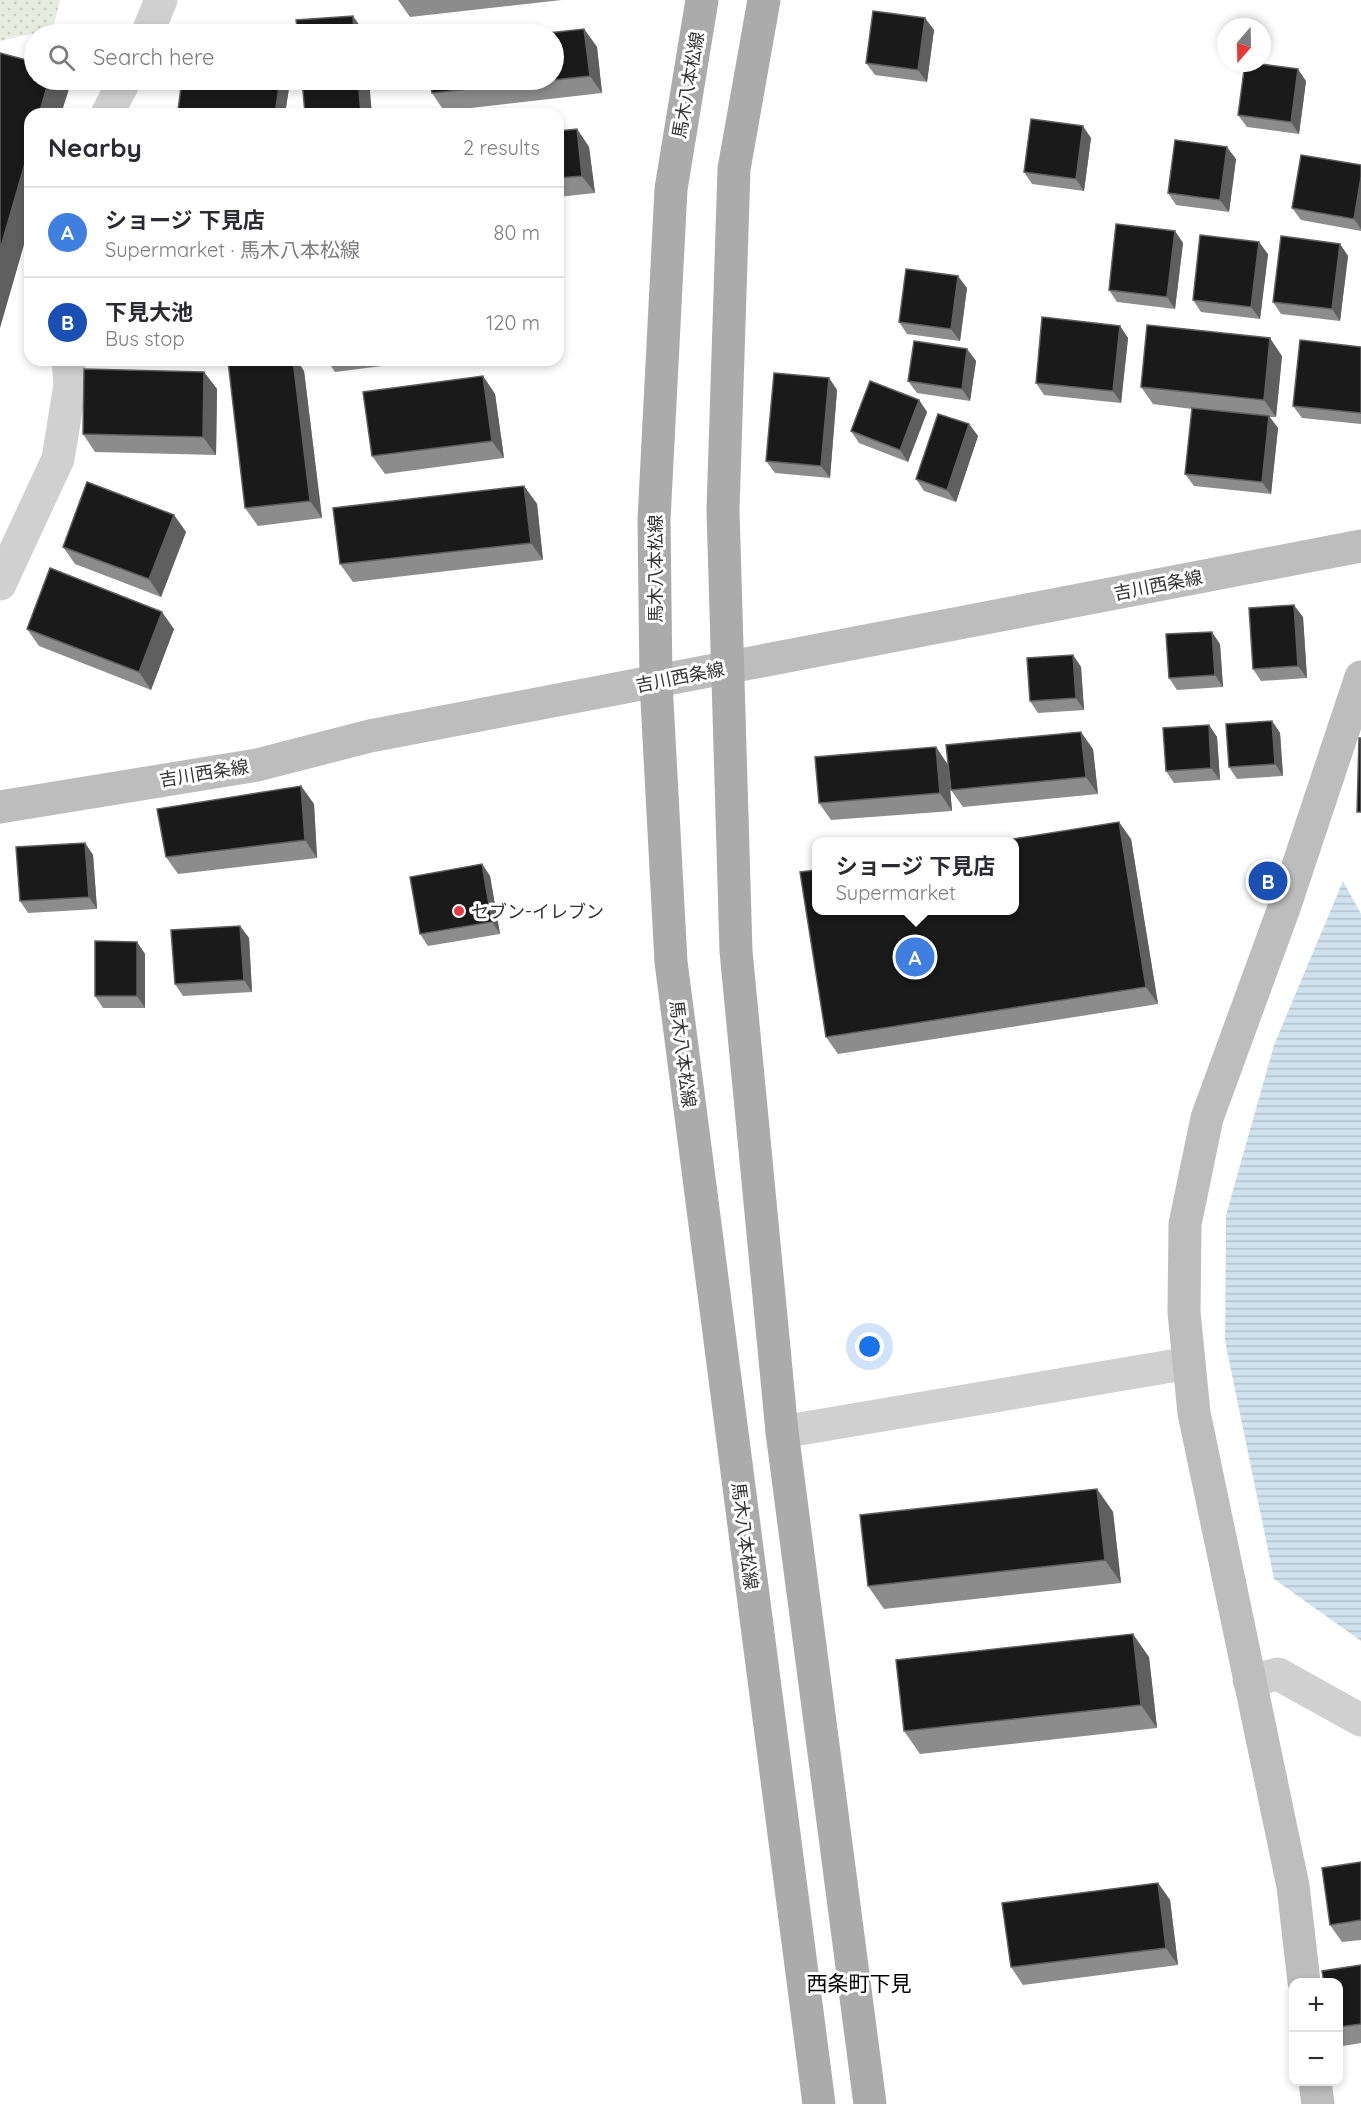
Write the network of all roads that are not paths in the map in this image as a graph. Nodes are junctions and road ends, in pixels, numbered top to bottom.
1 (160, 0) edge
2 (702, 0) edge
3 (764, 0) edge
4 (151, 24) edge
5 (120, 90) edge
6 (110, 108) edge
7 (68, 366) edge
8 (1361, 546) edge
9 (0, 584) edge
10 (727, 668) junction
11 (1361, 677) edge
12 (656, 682) junction
13 (0, 807) edge
14 (1189, 1363) junction
15 (782, 1432) junction
16 (1249, 1681) junction
17 (1361, 1720) edge
18 (1303, 1978) edge
19 (1315, 2086) edge
20 (819, 2104) edge
21 (870, 2104) edge
22 (1317, 2104) edge

1 - 4 street
2 - 12 main road, 馬木八本松線
3 - 10 main road
5 - 6 street
7 - 9 street
8 - 10 main road, 吉川西条線
10 - 12 main road, 吉川西条線
10 - 15 main road
11 - 14 main road
12 - 13 main road, 吉川西条線
12 - 20 main road, 馬木八本松線
14 - 15 street
14 - 16 main road
15 - 21 main road
16 - 17 street
16 - 18 main road
19 - 22 main road

